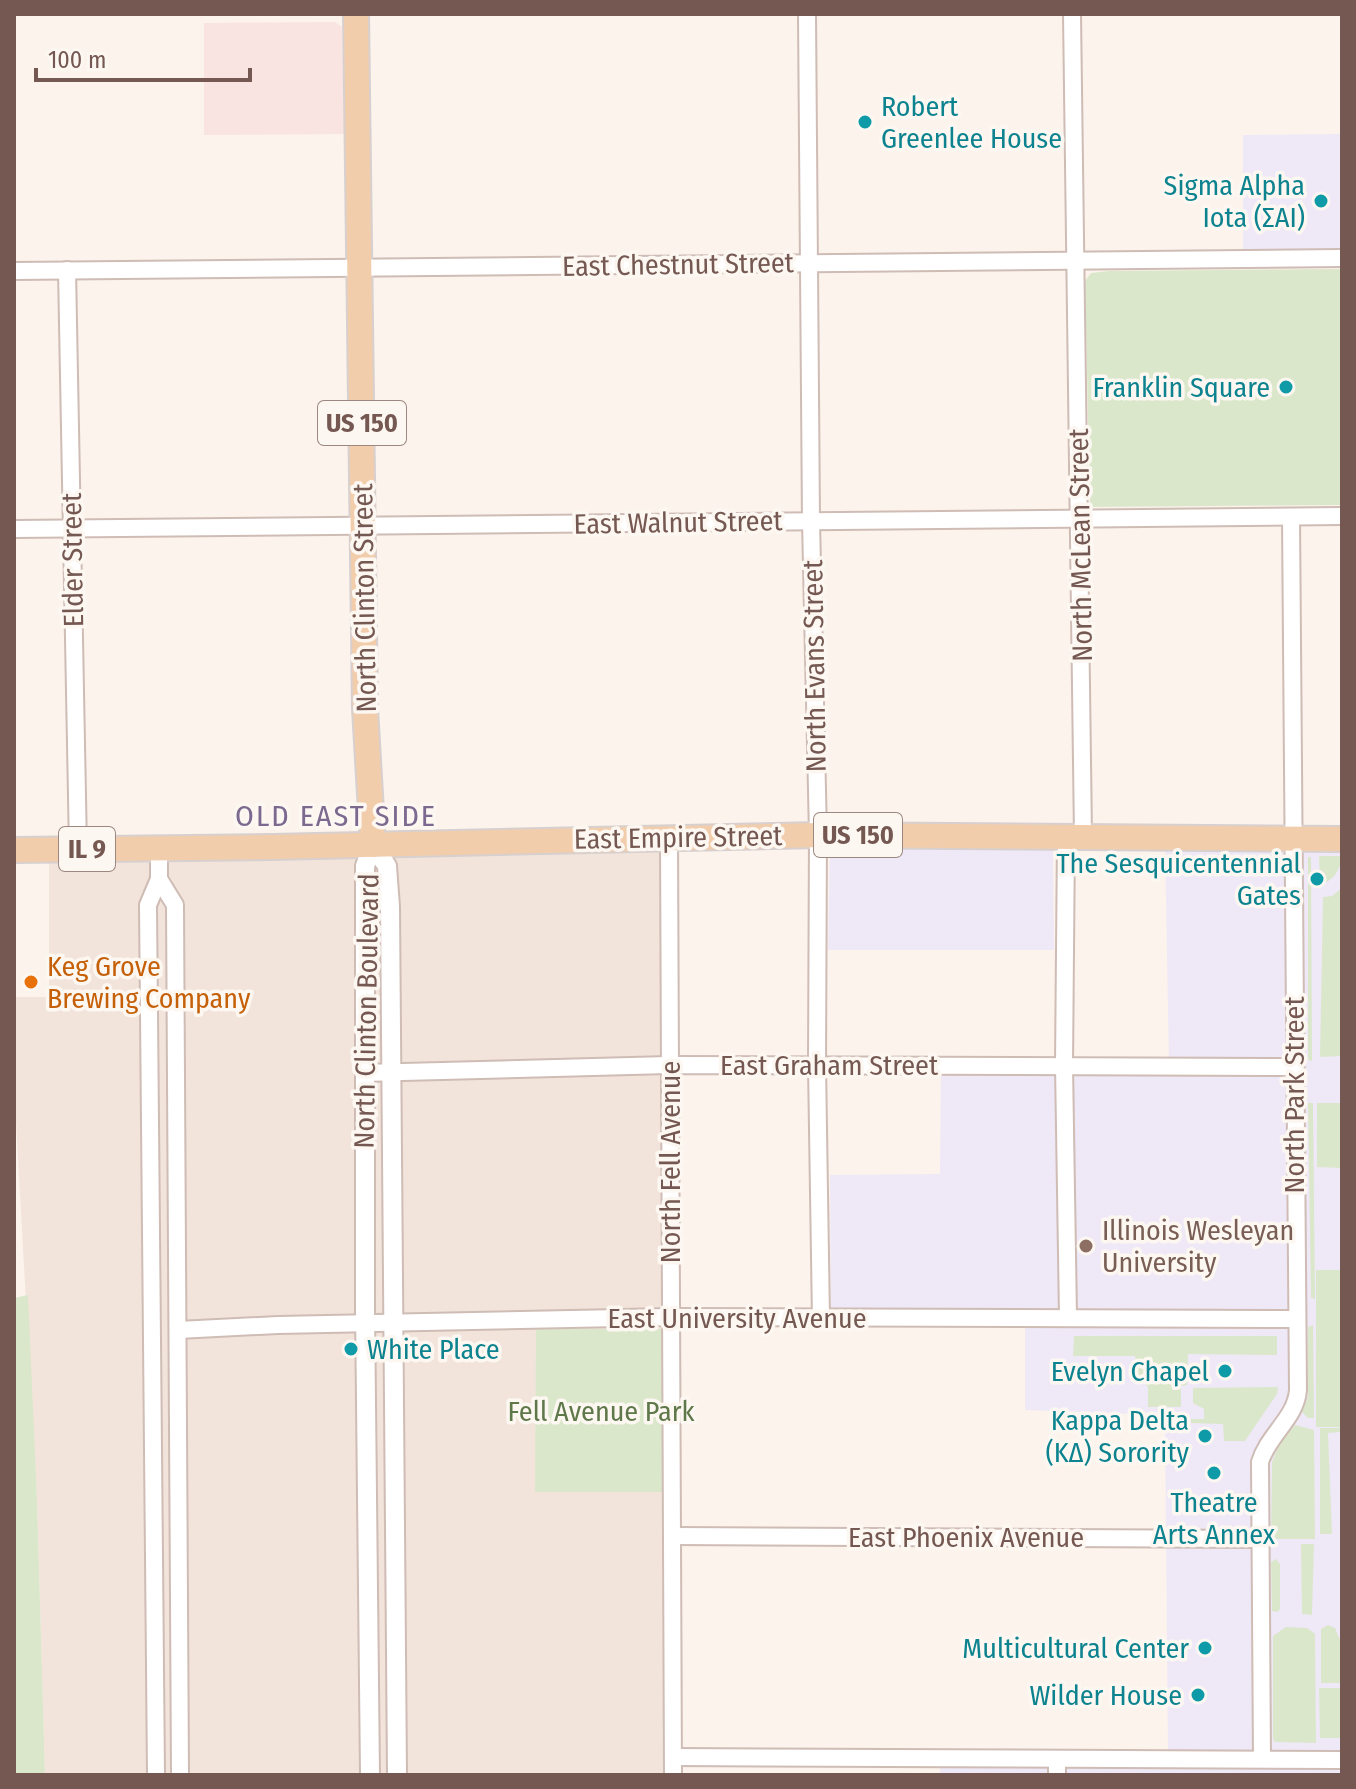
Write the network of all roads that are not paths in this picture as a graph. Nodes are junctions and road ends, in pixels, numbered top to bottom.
1 (356, 14) edge
2 (807, 14) edge
3 (1072, 14) edge
4 (1342, 258) edge
5 (1076, 261) junction
6 (809, 263) junction
7 (359, 268) junction
8 (67, 270) junction
9 (14, 271) edge
10 (1342, 516) edge
11 (1291, 517) junction
12 (1080, 519) junction
13 (811, 521) junction
14 (363, 526) junction
15 (72, 528) junction
16 (14, 529) edge
17 (818, 835) junction
18 (1075, 836) junction
19 (669, 837) junction
20 (1295, 838) junction
21 (1342, 839) edge
22 (373, 845) junction
23 (78, 849) junction
24 (159, 849) junction
25 (14, 850) edge
26 (159, 879) junction
27 (669, 1065) junction
28 (817, 1065) junction
29 (1064, 1065) junction
30 (1293, 1067) junction
31 (392, 1072) junction
32 (364, 1073) junction
33 (150, 1100) junction
34 (176, 1100) junction
35 (670, 1317) junction
36 (1068, 1317) junction
37 (821, 1319) junction
38 (1296, 1319) junction
39 (365, 1324) junction
40 (395, 1324) junction
41 (152, 1328) junction
42 (178, 1330) junction
43 (672, 1536) junction
44 (367, 1537) junction
45 (396, 1537) junction
46 (1260, 1539) junction
47 (155, 1638) junction
48 (179, 1639) junction
49 (155, 1705) junction
50 (180, 1705) junction
51 (673, 1757) junction
52 (1262, 1759) junction
53 (1342, 1760) edge
54 (370, 1766) edge
55 (397, 1766) edge
56 (1057, 1767) edge
57 (156, 1775) edge
58 (180, 1775) edge
59 (673, 1775) edge

1 - 7 main road, North Clinton Street / US 150
2 - 6 street, North Evans Street
3 - 5 street, North McLean Street
4 - 5 street, East Chestnut Street
5 - 6 street, East Chestnut Street
5 - 12 street, North McLean Street
6 - 7 street, East Chestnut Street
6 - 13 street, North Evans Street
7 - 8 street, East Chestnut Street
7 - 14 main road, North Clinton Street / US 150
8 - 9 street, East Chestnut Street
8 - 15 street, Elder Street
10 - 11 street, East Walnut Street
11 - 12 street, East Walnut Street
11 - 20 street, North Park Street
12 - 13 street, East Walnut Street
12 - 18 street, North McLean Street
13 - 14 street, East Walnut Street
13 - 17 street, North Evans Street
14 - 15 street, East Walnut Street
14 - 22 main road, North Clinton Street / US 150
15 - 16 street, East Walnut Street
15 - 23 street, Elder Street
17 - 18 main road, East Empire Street / US 150
17 - 19 main road, East Empire Street / US 150
17 - 28 street, North Evans Street
18 - 20 main road, East Empire Street / US 150
18 - 29 street, North McLean Street
19 - 22 main road, East Empire Street / US 150
19 - 27 street, North Fell Avenue
20 - 21 main road, East Empire Street / US 150
20 - 30 street, North Park Street
22 - 24 main road, East Empire Street / IL 9
22 - 31 street, North Clinton Boulevard
22 - 32 street, North Clinton Boulevard
23 - 24 main road, East Empire Street / IL 9
23 - 25 main road, East Empire Street / IL 9
24 - 26 street
26 - 33 street
26 - 34 street
27 - 28 street, East Graham Street
27 - 31 street, East Graham Street
27 - 35 street, North Fell Avenue
28 - 29 street, East Graham Street
28 - 37 street, North Evans Street
29 - 30 street, East Graham Street
29 - 36 street, North McLean Street
30 - 38 street, North Park Street
31 - 32 street, East Graham Street
31 - 40 street, North Clinton Boulevard
32 - 39 street, North Clinton Boulevard
33 - 34 street
33 - 41 street
34 - 42 street
35 - 37 street, East University Avenue
35 - 40 street, East University Avenue
35 - 43 street, North Fell Avenue
36 - 37 street, East University Avenue
36 - 38 street, East University Avenue
38 - 46 street, North Park Street
39 - 40 street, East University Avenue
39 - 42 street, East University Avenue
39 - 44 street, North Clinton Boulevard
40 - 45 street, North Clinton Boulevard
41 - 42 street
41 - 47 street
42 - 48 street
43 - 46 street, East Phoenix Avenue
43 - 51 street, North Fell Avenue
44 - 45 street
44 - 54 street, North Clinton Boulevard
45 - 55 street, North Clinton Boulevard
46 - 52 street, North Park Street
47 - 48 street
47 - 49 street
48 - 50 street
49 - 50 street
49 - 57 street
50 - 58 street
51 - 56 street
51 - 59 street, North Fell Avenue
52 - 53 street
52 - 56 street
54 - 55 street, North Clinton Boulevard

